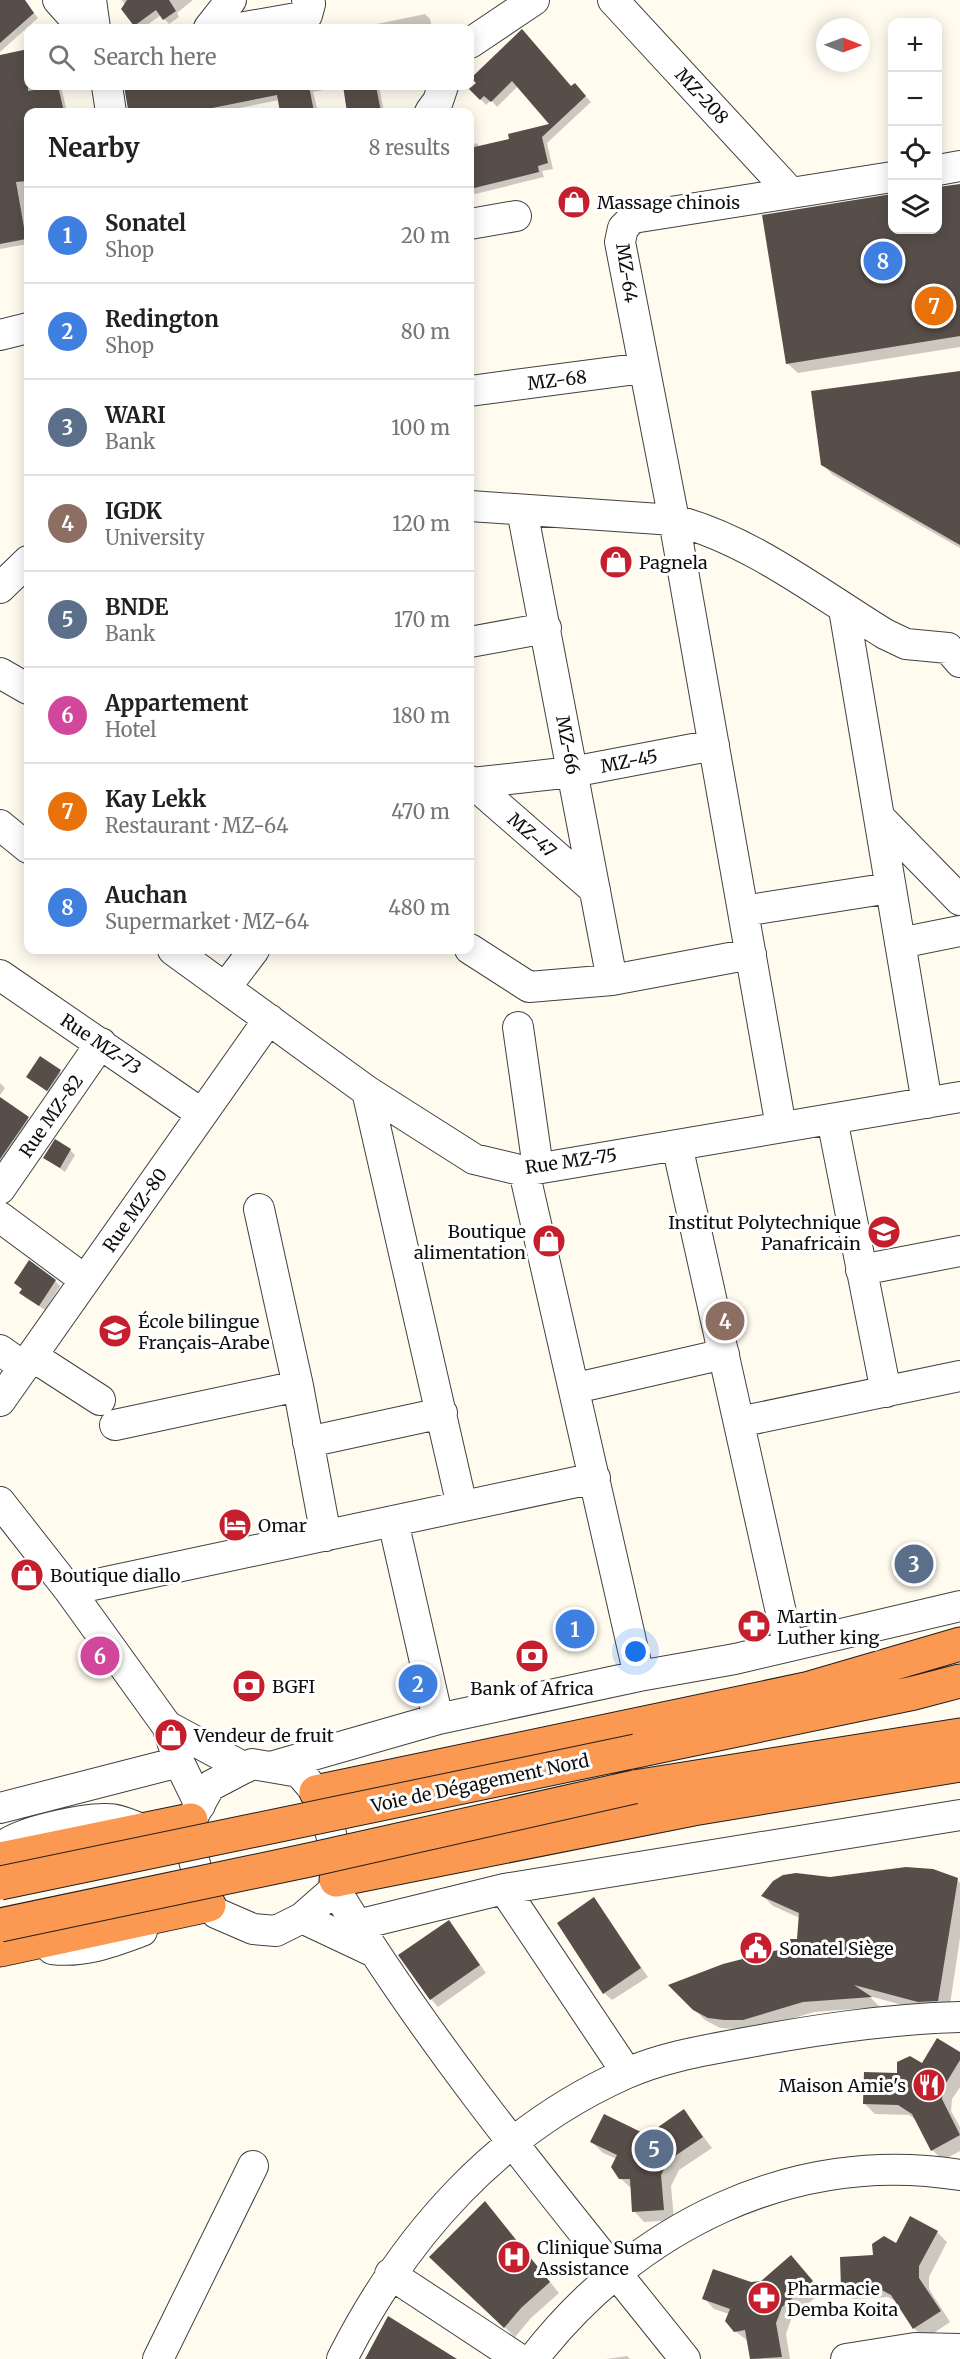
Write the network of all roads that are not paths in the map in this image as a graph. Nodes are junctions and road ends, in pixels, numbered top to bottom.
1 (231, 0) edge
2 (307, 0) edge
3 (534, 0) edge
4 (613, 0) edge
5 (78, 8) edge
6 (92, 24) edge
7 (212, 24) edge
8 (262, 24) edge
9 (474, 40) edge
10 (108, 90) edge
11 (442, 90) edge
12 (110, 108) edge
13 (433, 108) edge
14 (960, 166) edge
15 (942, 169) edge
16 (888, 178) edge
17 (790, 193) junction
18 (516, 216) dead end
19 (474, 223) edge
20 (24, 329) edge
21 (0, 335) edge
22 (644, 368) junction
23 (474, 390) edge
24 (474, 506) edge
25 (522, 510) junction
26 (674, 520) junction
27 (24, 565) edge
28 (0, 588) edge
29 (844, 609) junction
30 (546, 628) junction
31 (474, 641) edge
32 (956, 650) edge
33 (0, 673) edge
34 (24, 687) edge
35 (714, 745) junction
36 (572, 772) junction
37 (474, 782) edge
38 (474, 785) edge
39 (879, 817) junction
40 (0, 825) edge
41 (24, 846) edge
42 (890, 888) junction
43 (595, 890) junction
44 (960, 900) edge
45 (743, 911) junction
46 (960, 931) edge
47 (900, 943) junction
48 (474, 952) edge
49 (178, 954) edge
50 (251, 954) edge
51 (751, 954) junction
52 (612, 980) junction
53 (226, 987) junction
54 (5, 989) edge
55 (269, 1019) junction
56 (518, 1027) dead end
57 (101, 1043) junction
58 (367, 1090) junction
59 (960, 1097) edge
60 (927, 1102) junction
61 (202, 1114) junction
62 (831, 1119) junction
63 (781, 1127) junction
64 (677, 1145) junction
65 (531, 1169) junction
66 (0, 1190) edge
67 (259, 1209) dead end
68 (0, 1217) edge
69 (960, 1251) edge
70 (861, 1270) junction
71 (85, 1280) junction
72 (724, 1354) junction
73 (19, 1357) edge
74 (960, 1377) edge
75 (298, 1386) junction
76 (576, 1388) junction
77 (885, 1392) junction
78 (0, 1401) edge
79 (442, 1413) junction
80 (739, 1422) junction
81 (308, 1442) junction
82 (595, 1478) junction
83 (0, 1502) edge
84 (462, 1506) junction
85 (393, 1521) junction
86 (326, 1536) junction
87 (69, 1590) junction
88 (960, 1606) edge
89 (788, 1644) junction
90 (960, 1644) edge
91 (960, 1671) edge
92 (855, 1675) junction
93 (639, 1676) junction
94 (960, 1681) edge
95 (438, 1719) junction
96 (167, 1726) junction
97 (945, 1737) edge
98 (179, 1762) junction
99 (960, 1765) edge
100 (258, 1768) junction
101 (316, 1792) junction
102 (782, 1795) junction
103 (0, 1808) edge
104 (195, 1813) junction
105 (960, 1815) edge
106 (144, 1830) junction
107 (0, 1849) edge
108 (0, 1859) edge
109 (0, 1883) edge
110 (335, 1884) junction
111 (504, 1888) junction
112 (209, 1905) junction
113 (302, 1918) junction
114 (357, 1925) junction
115 (8, 1940) edge
116 (372, 1951) junction
117 (960, 2016) edge
118 (627, 2073) junction
119 (513, 2141) junction
120 (253, 2166) dead end
121 (960, 2175) edge
122 (615, 2271) junction
123 (390, 2274) junction
124 (960, 2349) edge
125 (165, 2357) edge
126 (342, 2359) edge
127 (519, 2359) edge
128 (533, 2359) edge
129 (685, 2359) edge
130 (846, 2359) edge

1 - 7 street
2 - 8 street
3 - 9 street
4 - 17 street, MZ-208
5 - 6 street
10 - 12 street
11 - 13 street
14 - 15 street
16 - 17 street, MZ-64
17 - 22 street, MZ-64
18 - 19 street
20 - 21 street
22 - 23 street, MZ-68
22 - 26 street, MZ-64
24 - 25 street
25 - 26 street
25 - 30 street, MZ-66
26 - 29 street
26 - 35 street, MZ-64
27 - 28 street
29 - 32 street
29 - 39 street
30 - 31 street
30 - 36 street, MZ-66
33 - 34 street
35 - 36 street, MZ-45
35 - 45 street, MZ-64
36 - 37 street, MZ-45
36 - 43 street, MZ-66
38 - 43 street, MZ-47
39 - 42 street
39 - 44 street
40 - 41 street
42 - 45 street
42 - 47 street
43 - 52 street, MZ-66
45 - 51 street, MZ-64
46 - 47 street
47 - 60 street
48 - 52 street
49 - 53 street, Rue MZ-75
50 - 53 street
51 - 52 street
51 - 63 street, MZ-64
53 - 55 street, Rue MZ-75
54 - 57 street, Rue MZ-73
55 - 58 street, Rue MZ-75
55 - 61 street, Rue MZ-80
56 - 65 street
57 - 61 street, Rue MZ-73
57 - 66 street, Rue MZ-82
58 - 65 street, Rue MZ-75
58 - 79 street
59 - 60 street, Rue MZ-75
60 - 62 street, Rue MZ-75
61 - 71 street, Rue MZ-80
62 - 63 street, Rue MZ-75
62 - 70 street
63 - 64 street, Rue MZ-75
64 - 65 street, Rue MZ-75
64 - 72 street
65 - 76 street
67 - 75 street
68 - 71 street
69 - 70 street
70 - 77 street
71 - 73 street, Rue MZ-80
72 - 76 street
72 - 80 street
73 - 75 street
73 - 78 street, Rue MZ-80
74 - 77 street
75 - 81 street
76 - 82 street
77 - 80 street
79 - 81 street
79 - 84 street
80 - 89 street
81 - 86 street
82 - 84 street
82 - 93 street
83 - 87 street
84 - 85 street
85 - 86 street
85 - 95 street
86 - 87 street
87 - 96 street
88 - 89 street
89 - 93 street
90 - 92 highway
91 - 92 highway
92 - 101 highway
93 - 95 street
94 - 109 highway, Voie de Dégagement Nord, bridge
95 - 100 street
96 - 98 street
96 - 100 street
97 - 102 highway
97 - 115 highway, Voie de Dégagement Nord, bridge
98 - 103 street
98 - 104 street
99 - 102 highway
100 - 101 street
100 - 104 street
101 - 110 street
102 - 110 highway
104 - 106 highway
104 - 112 street
105 - 111 street
106 - 107 street
106 - 108 highway
110 - 113 street
110 - 114 street
111 - 114 street
111 - 118 street
112 - 113 street
112 - 115 highway
113 - 116 street
114 - 116 street
116 - 119 street
117 - 118 street
118 - 119 street
119 - 122 street
119 - 123 street
120 - 125 street
121 - 122 street
122 - 128 street
122 - 129 street
123 - 126 street
123 - 127 street
124 - 130 street

